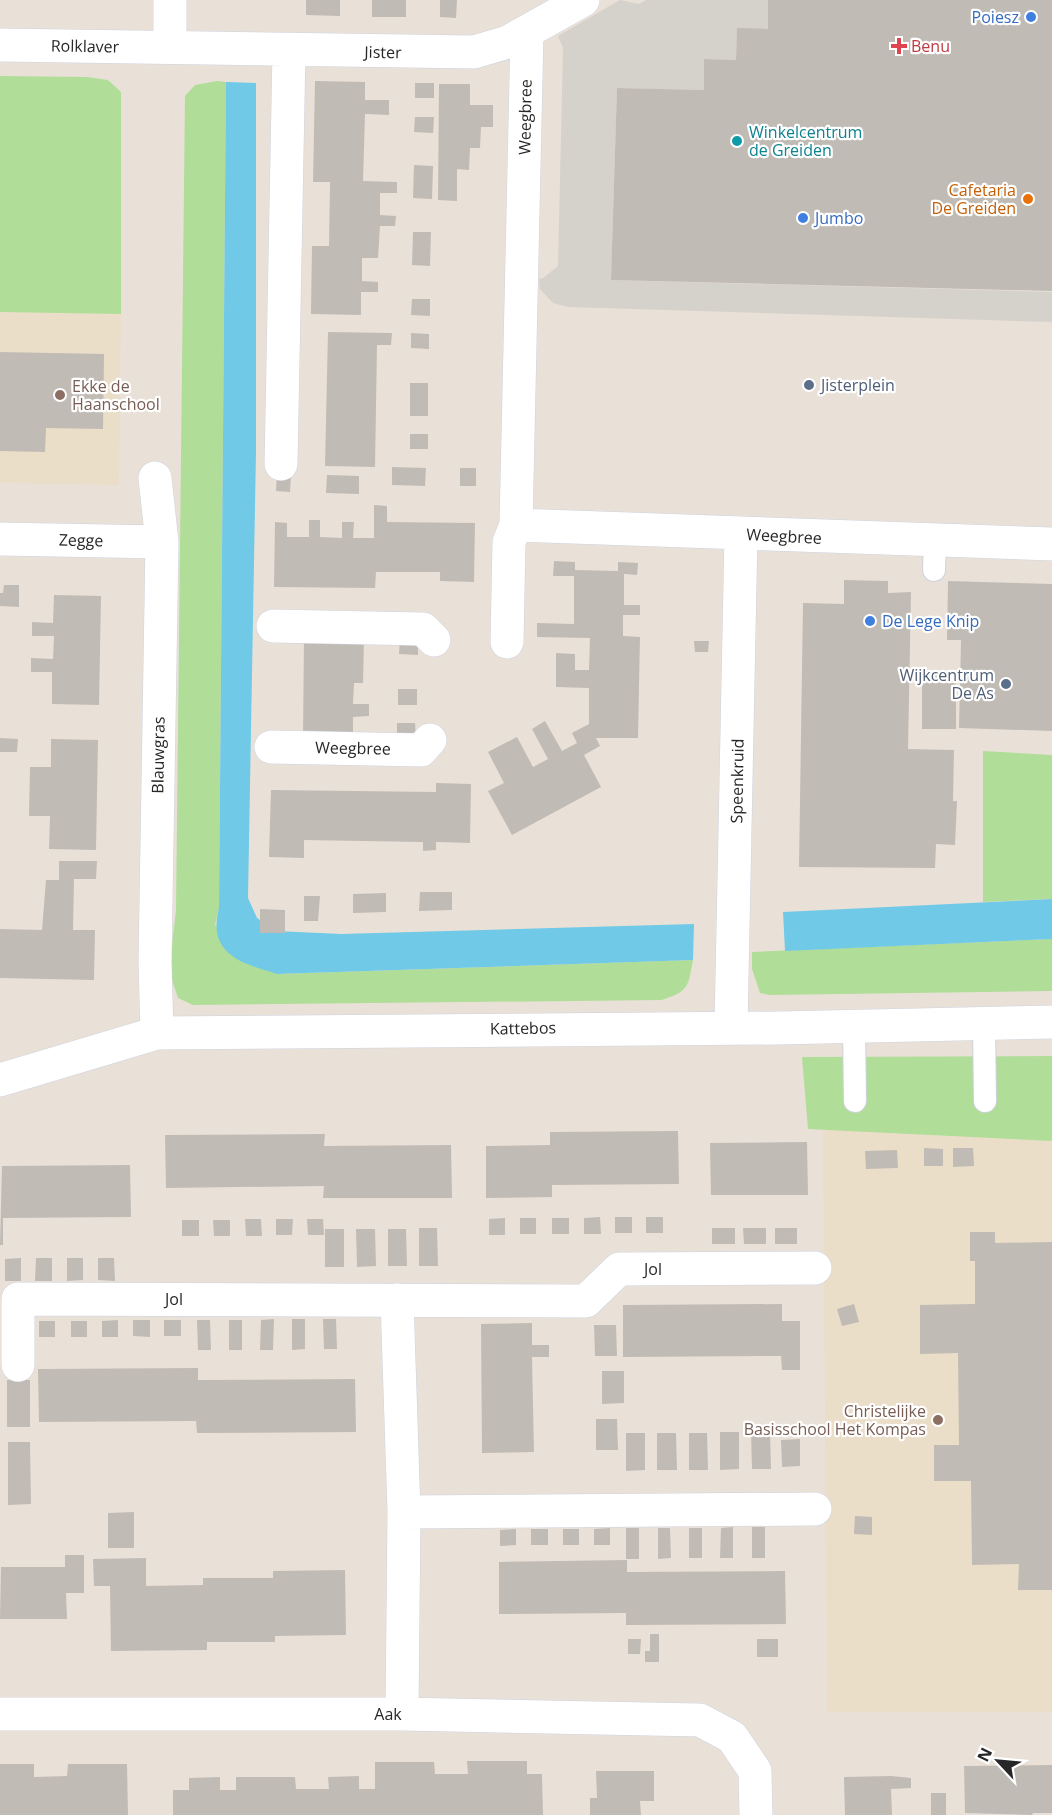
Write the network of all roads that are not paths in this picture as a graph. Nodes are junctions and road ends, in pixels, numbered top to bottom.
1 (170, 0) edge
2 (567, 4) edge
3 (527, 33) junction
4 (0, 45) edge
5 (170, 48) junction
6 (289, 51) junction
7 (280, 464) dead end
8 (154, 477) dead end
9 (516, 525) junction
10 (741, 534) junction
11 (0, 539) edge
12 (162, 542) junction
13 (1052, 544) edge
14 (273, 626) dead end
15 (434, 640) dead end
16 (507, 642) dead end
17 (430, 740) dead end
18 (271, 747) dead end
19 (1052, 1022) edge
20 (984, 1024) junction
21 (731, 1027) junction
22 (854, 1027) junction
23 (157, 1033) junction
24 (0, 1080) edge
25 (855, 1101) dead end
26 (985, 1101) dead end
27 (815, 1268) dead end
28 (397, 1300) junction
29 (18, 1365) dead end
30 (815, 1509) dead end
31 (404, 1512) junction
32 (0, 1714) edge
33 (402, 1714) junction
34 (756, 1815) edge

1 - 5 street
2 - 3 street, Jister
3 - 6 street, Jister
3 - 9 street, Weegbree
4 - 5 street, Rolklaver
5 - 6 street, Jister
6 - 7 street
8 - 12 street, Blauwgras
9 - 10 street, Weegbree
9 - 16 street, Weegbree
10 - 13 street, Weegbree
10 - 21 street, Speenkruid
11 - 12 street, Zegge
12 - 23 street, Blauwgras
14 - 15 street
17 - 18 street, Weegbree
19 - 20 street, Kattebos
20 - 22 street, Kattebos
20 - 26 lane
21 - 22 street, Kattebos
21 - 23 street, Kattebos
22 - 25 lane
23 - 24 street, Kattebos
27 - 28 street, Jol
28 - 29 street, Jol
28 - 31 street
30 - 31 street
31 - 33 street
32 - 33 street, Aak
33 - 34 street, Aak

